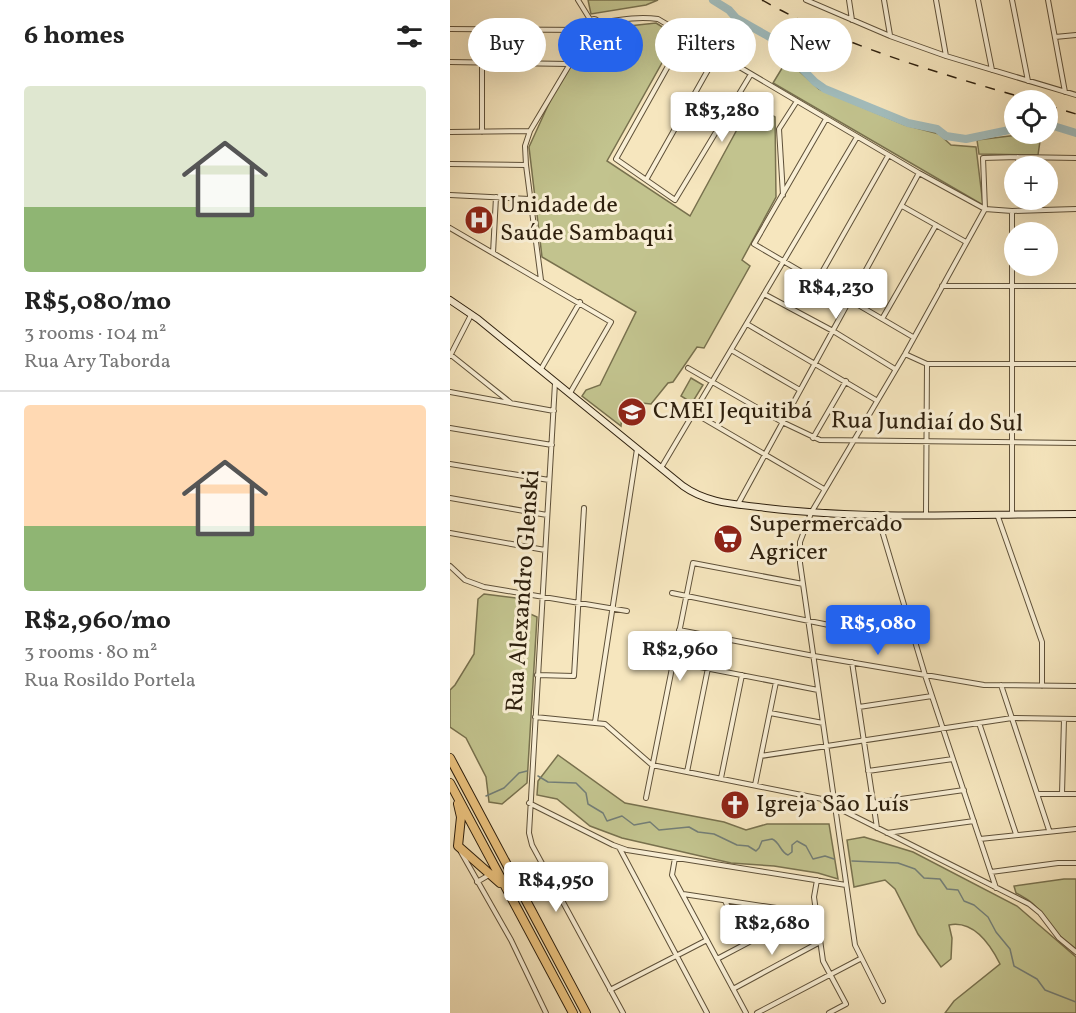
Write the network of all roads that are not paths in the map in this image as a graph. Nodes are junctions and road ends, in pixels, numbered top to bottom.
1 (578, 0) edge
2 (806, 0) edge
3 (849, 0) edge
4 (884, 0) edge
5 (936, 0) edge
6 (978, 0) edge
7 (1012, 0) edge
8 (1048, 0) edge
9 (813, 2) edge
10 (589, 18) edge
11 (639, 18) edge
12 (658, 18) edge
13 (848, 18) edge
14 (852, 18) edge
15 (852, 20) edge
16 (558, 28) edge
17 (450, 29) edge
18 (1076, 34) edge
19 (890, 36) junction
20 (1055, 37) junction
21 (946, 57) junction
22 (450, 62) edge
23 (468, 63) edge
24 (992, 70) junction
25 (482, 72) edge
26 (564, 72) edge
27 (665, 72) edge
28 (707, 72) edge
29 (748, 72) edge
30 (751, 74) junction
31 (1028, 81) junction
32 (1065, 92) junction
33 (1076, 95) edge
34 (797, 101) junction
35 (826, 119) junction
36 (530, 131) junction
37 (450, 132) edge
38 (482, 132) junction
39 (857, 137) junction
40 (888, 156) junction
41 (1004, 157) edge
42 (1058, 158) edge
43 (1076, 158) edge
44 (450, 164) edge
45 (526, 165) junction
46 (919, 173) junction
47 (646, 180) junction
48 (450, 195) edge
49 (783, 196) junction
50 (496, 197) junction
51 (530, 199) junction
52 (902, 206) junction
53 (985, 208) junction
54 (1004, 209) edge
55 (1058, 209) edge
56 (1076, 209) edge
57 (1012, 210) edge
58 (936, 225) junction
59 (450, 228) edge
60 (966, 242) junction
61 (494, 253) junction
62 (783, 262) junction
63 (541, 280) junction
64 (817, 281) junction
65 (941, 286) junction
66 (1012, 286) junction
67 (1076, 286) edge
68 (764, 294) junction
69 (450, 300) edge
70 (849, 300) junction
71 (580, 302) junction
72 (472, 315) junction
73 (882, 319) junction
74 (747, 324) junction
75 (832, 331) junction
76 (914, 337) junction
77 (731, 350) junction
78 (905, 354) junction
79 (450, 356) edge
80 (815, 362) junction
81 (927, 364) junction
82 (1012, 364) junction
83 (1076, 364) edge
84 (688, 368) dead end
85 (895, 369) junction
86 (540, 370) junction
87 (713, 381) junction
88 (846, 381) junction
89 (555, 382) junction
90 (800, 390) junction
91 (450, 392) edge
92 (570, 394) junction
93 (876, 400) junction
94 (512, 404) junction
95 (554, 411) junction
96 (694, 413) junction
97 (782, 422) junction
98 (450, 428) edge
99 (813, 438) junction
100 (853, 440) junction
101 (928, 443) junction
102 (1012, 443) junction
103 (1076, 443) edge
104 (552, 445) junction
105 (637, 448) junction
106 (764, 455) junction
107 (450, 464) edge
108 (662, 468) junction
109 (549, 480) junction
110 (824, 489) junction
111 (450, 498) edge
112 (738, 504) junction
113 (584, 508) dead end
114 (811, 513) junction
115 (877, 514) junction
116 (926, 514) junction
117 (997, 514) junction
118 (1012, 514) junction
119 (1076, 514) edge
120 (547, 515) junction
121 (450, 533) edge
122 (545, 550) junction
123 (450, 566) edge
124 (803, 584) junction
125 (672, 593) dead end
126 (686, 596) junction
127 (542, 597) junction
128 (578, 602) junction
129 (611, 608) junction
130 (627, 611) dead end
131 (809, 621) junction
132 (829, 625) dead end
133 (680, 630) junction
134 (814, 656) junction
135 (659, 659) dead end
136 (673, 661) junction
137 (852, 663) junction
138 (708, 668) junction
139 (537, 675) junction
140 (742, 675) junction
141 (925, 675) junction
142 (776, 682) junction
143 (1001, 685) junction
144 (1042, 686) junction
145 (1076, 686) edge
146 (818, 690) junction
147 (932, 696) junction
148 (859, 707) junction
149 (770, 713) junction
150 (535, 717) junction
151 (1012, 718) junction
152 (1064, 719) junction
153 (1076, 719) edge
154 (595, 722) junction
155 (823, 723) junction
156 (979, 723) junction
157 (943, 729) junction
158 (864, 741) junction
159 (826, 746) junction
160 (761, 756) junction
161 (450, 758) edge
162 (953, 759) junction
163 (652, 765) junction
164 (868, 771) junction
165 (687, 772) junction
166 (721, 778) junction
167 (450, 783) edge
168 (755, 785) junction
169 (964, 790) junction
170 (1037, 794) junction
171 (1062, 794) junction
172 (1076, 794) edge
173 (646, 798) dead end
174 (529, 802) junction
175 (873, 803) junction
176 (835, 806) junction
177 (974, 821) junction
178 (877, 829) junction
179 (1076, 829) edge
180 (1049, 830) junction
181 (886, 834) junction
182 (1016, 834) junction
183 (980, 839) junction
184 (458, 846) junction
185 (620, 848) junction
186 (675, 858) junction
187 (1076, 863) edge
188 (991, 872) junction
189 (491, 874) junction
190 (817, 880) junction
191 (477, 882) junction
192 (846, 885) junction
193 (996, 888) junction
194 (508, 891) junction
195 (682, 894) junction
196 (725, 900) junction
197 (805, 913) junction
198 (816, 914) junction
199 (707, 940) junction
200 (820, 942) junction
201 (747, 943) junction
202 (1076, 952) edge
203 (677, 956) junction
204 (717, 959) junction
205 (860, 959) junction
206 (830, 975) junction
207 (733, 989) junction
208 (610, 990) junction
209 (884, 1001) dead end
210 (546, 1013) edge
211 (573, 1013) edge
212 (586, 1013) edge
213 (622, 1013) edge
214 (707, 1013) edge
215 (746, 1013) edge
216 (757, 1013) edge
217 (829, 1013) edge

1 - 10 street
2 - 9 street
3 - 14 street
4 - 19 street
5 - 21 street
6 - 24 street
7 - 31 street
8 - 20 street
9 - 13 street
11 - 12 street
15 - 19 street
16 - 17 street
18 - 20 street
19 - 21 street
20 - 32 street
21 - 24 street
22 - 23 street
24 - 31 street
25 - 38 street
26 - 36 street
27 - 47 street
28 - 47 street
29 - 30 street
30 - 34 street
30 - 47 street
31 - 32 street
32 - 33 street
34 - 35 street
34 - 49 street
35 - 39 street
35 - 49 street
36 - 38 street
36 - 45 street
37 - 38 street
39 - 40 street
39 - 62 street
40 - 46 street
40 - 64 street
41 - 53 street
42 - 43 street
44 - 45 street
45 - 51 street
46 - 52 street
46 - 53 street
48 - 50 street
49 - 62 street
50 - 51 street
50 - 61 street
51 - 63 street
52 - 58 street
52 - 70 street
53 - 54 street
53 - 60 street
55 - 56 street
57 - 66 street
58 - 60 street
58 - 73 street
59 - 61 street
60 - 65 street
61 - 63 street
62 - 64 street
62 - 68 street
63 - 71 street
64 - 70 street
65 - 66 street
65 - 76 street
66 - 67 street
66 - 82 street
68 - 74 street
68 - 75 street
69 - 72 main road
70 - 73 street
70 - 75 street
71 - 86 street
71 - 92 street
72 - 79 street
72 - 86 main road
73 - 76 street
74 - 77 street
74 - 80 street
75 - 80 street
75 - 85 street
76 - 78 street
77 - 87 street
77 - 90 street
78 - 81 street
78 - 85 street
79 - 94 street
80 - 88 street
80 - 90 street
81 - 82 street
81 - 101 street
82 - 83 street
82 - 102 street
84 - 87 street, Rua Jundiaí do Sul
85 - 93 street
86 - 89 main road
87 - 96 street
87 - 97 street, Rua Jundiaí do Sul
88 - 93 street
88 - 99 street
89 - 92 main road
89 - 95 street, Rua Alexandro Glenski
90 - 97 street
91 - 94 street
92 - 105 main road
93 - 100 street
94 - 95 street
95 - 104 street, Rua Alexandro Glenski
96 - 106 street
96 - 108 street
97 - 99 street, Rua Jundiaí do Sul
97 - 106 street
98 - 104 street
99 - 100 street, Rua Jundiaí do Sul
100 - 101 street, Rua Jundiaí do Sul
100 - 110 street
101 - 102 street, Rua Jundiaí do Sul
101 - 116 street
102 - 103 street, Rua Jundiaí do Sul
102 - 118 street
104 - 109 street, Rua Alexandro Glenski
105 - 108 main road
105 - 129 street
106 - 110 street
106 - 112 street
107 - 109 street
108 - 112 main road
109 - 120 street, Rua Alexandro Glenski
110 - 114 street
111 - 120 street
112 - 114 main road
113 - 128 street
114 - 115 main road
114 - 124 street
115 - 116 main road
115 - 141 street
116 - 117 main road
117 - 118 main road
117 - 144 street
118 - 119 main road
120 - 122 street, Rua Alexandro Glenski
121 - 122 street
122 - 127 street, Rua Alexandro Glenski
123 - 127 street
124 - 126 street
124 - 131 street
125 - 126 street
126 - 131 street
126 - 133 street
127 - 128 street
127 - 139 street, Rua Alexandro Glenski
128 - 129 street
128 - 139 street
129 - 130 street
129 - 154 street
131 - 132 street
131 - 134 street
133 - 134 street
133 - 136 street
134 - 137 street
134 - 146 street
135 - 136 street
136 - 138 street
136 - 163 street
137 - 141 street
137 - 148 street
138 - 140 street
138 - 165 street
139 - 150 street, Rua Alexandro Glenski
140 - 142 street
140 - 166 street
141 - 143 street
141 - 147 street
142 - 146 street
142 - 149 street
143 - 144 street
143 - 151 street
144 - 145 street
146 - 155 street
147 - 148 street
147 - 157 street
148 - 158 street
149 - 155 street
149 - 160 street
150 - 154 street
150 - 174 street, Rua Alexandro Glenski
151 - 152 street
151 - 156 street
151 - 170 street
152 - 153 street
152 - 171 street
154 - 163 street
155 - 159 street
156 - 157 street
156 - 182 street
157 - 158 street
157 - 162 street
158 - 159 street
158 - 164 street
159 - 160 street
159 - 176 street
160 - 168 street
161 - 212 highway
162 - 164 street
162 - 169 street
163 - 165 street
163 - 173 street
164 - 175 street
165 - 166 street
166 - 168 street
167 - 184 highway
167 - 194 highway
168 - 176 street
169 - 175 street
169 - 177 street
170 - 171 street
170 - 180 street
171 - 172 street
174 - 185 street
174 - 208 street, Rua Alexandro Glenski
175 - 178 street
176 - 178 street
176 - 192 street
177 - 181 street
177 - 183 street
178 - 181 street
179 - 180 street
180 - 182 street
181 - 193 street
182 - 183 street
183 - 188 street
184 - 189 highway
184 - 191 street
185 - 186 street
185 - 203 street
186 - 190 street
186 - 195 street
187 - 188 street
188 - 193 street
189 - 191 street
189 - 194 highway
190 - 192 street
190 - 198 street
191 - 210 street
192 - 205 street
193 - 202 street
194 - 211 highway
195 - 196 street
195 - 199 street
196 - 197 street
196 - 201 street
197 - 198 street
197 - 201 street
198 - 200 street
199 - 203 street
199 - 204 street
200 - 206 street
200 - 207 street
201 - 204 street
203 - 208 street
203 - 214 street
204 - 207 street
205 - 206 street
205 - 209 street
206 - 216 street
206 - 217 street
207 - 215 street
208 - 213 street, Rua Alexandro Glenski

